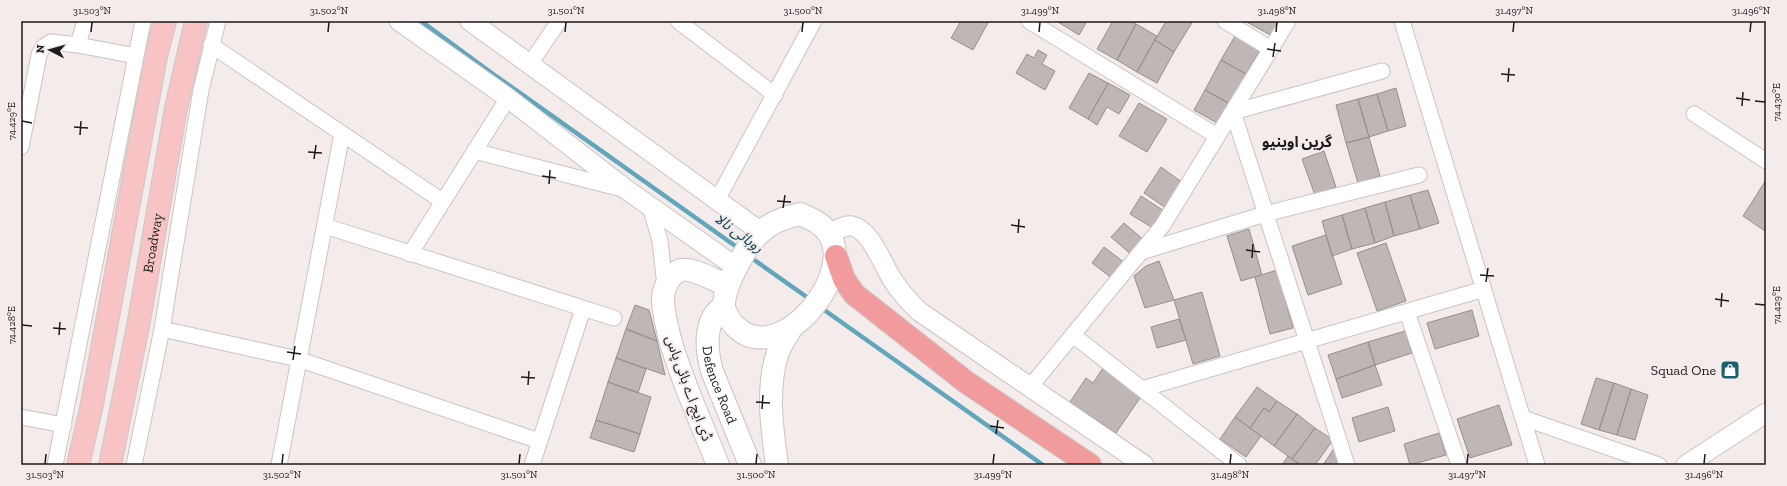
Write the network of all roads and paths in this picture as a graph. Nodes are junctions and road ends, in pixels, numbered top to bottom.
1 (85, 21) edge
2 (143, 21) edge
3 (165, 21) edge
4 (196, 21) edge
5 (218, 21) edge
6 (399, 21) edge
7 (470, 21) edge
8 (559, 21) edge
9 (678, 21) edge
10 (814, 21) edge
11 (1029, 21) edge
12 (1225, 21) edge
13 (1288, 21) edge
14 (1402, 21) edge
15 (78, 45) junction
16 (211, 45) junction
17 (1271, 49) junction
18 (136, 56) junction
19 (530, 64) junction
20 (1382, 71) dead end
21 (775, 95) junction
22 (508, 98) junction
23 (1232, 112) junction
24 (1694, 114) dead end
25 (342, 134) junction
26 (1217, 136) junction
27 (21, 147) edge
28 (474, 151) junction
29 (1766, 161) edge
30 (1419, 175) dead end
31 (627, 190) junction
32 (717, 200) junction
33 (442, 201) junction
34 (650, 206) junction
35 (1265, 214) junction
36 (325, 226) junction
37 (761, 232) junction
38 (830, 234) junction
39 (1141, 252) junction
40 (410, 254) junction
41 (836, 256) junction
42 (732, 276) junction
43 (665, 286) junction
44 (1484, 289) junction
45 (724, 306) junction
46 (582, 309) junction
47 (1407, 312) junction
48 (614, 318) dead end
49 (791, 328) junction
50 (162, 330) junction
51 (1072, 335) junction
52 (1306, 341) junction
53 (298, 359) junction
54 (1030, 387) junction
55 (1142, 389) junction
56 (1766, 413) edge
57 (21, 417) edge
58 (1523, 418) junction
59 (64, 425) junction
60 (538, 441) junction
61 (55, 465) edge
62 (78, 465) edge
63 (110, 465) edge
64 (134, 465) edge
65 (279, 465) edge
66 (532, 465) edge
67 (718, 465) edge
68 (750, 465) edge
69 (777, 465) edge
70 (1090, 465) edge
71 (1144, 465) edge
72 (1239, 465) edge
73 (1347, 465) edge
74 (1459, 465) edge
75 (1537, 465) edge
76 (1659, 465) edge
77 (1686, 465) edge

1 - 15 street
2 - 18 street
3 - 62 main road
4 - 63 main road, Broadway
5 - 16 street
6 - 22 street
7 - 19 street
8 - 19 street
9 - 21 street
10 - 21 street
11 - 26 street
12 - 17 street
13 - 17 street
14 - 44 street
15 - 18 street
15 - 27 street
16 - 25 street
16 - 50 street
17 - 23 street
18 - 59 street
19 - 32 street
20 - 23 street
21 - 32 street
22 - 28 street
22 - 31 street
23 - 26 street
23 - 35 street
24 - 29 street
25 - 33 street
25 - 36 street
26 - 39 street
28 - 31 street
28 - 33 street
30 - 35 street
31 - 34 street
32 - 37 street
33 - 40 street
34 - 42 street
34 - 43 street
35 - 39 street
35 - 52 street
36 - 40 street
36 - 53 street
37 - 38 main road
37 - 42 main road
38 - 41 main road
38 - 54 street
39 - 51 street
40 - 46 street
41 - 49 main road
41 - 70 highway
42 - 43 main road
42 - 45 main road
43 - 67 main road, ڈی ایچ اے بائی پاس
44 - 47 street
44 - 58 street
45 - 49 main road
45 - 68 main road, Defence Road
46 - 48 street
46 - 60 street
47 - 52 street
47 - 74 street
49 - 69 main road
50 - 53 street
50 - 64 street
51 - 54 street
51 - 55 street
52 - 55 street
52 - 73 street
53 - 60 street
53 - 65 street
54 - 71 street
55 - 72 street
56 - 77 street
57 - 59 street
58 - 75 street
58 - 76 street
59 - 61 street
60 - 66 street

